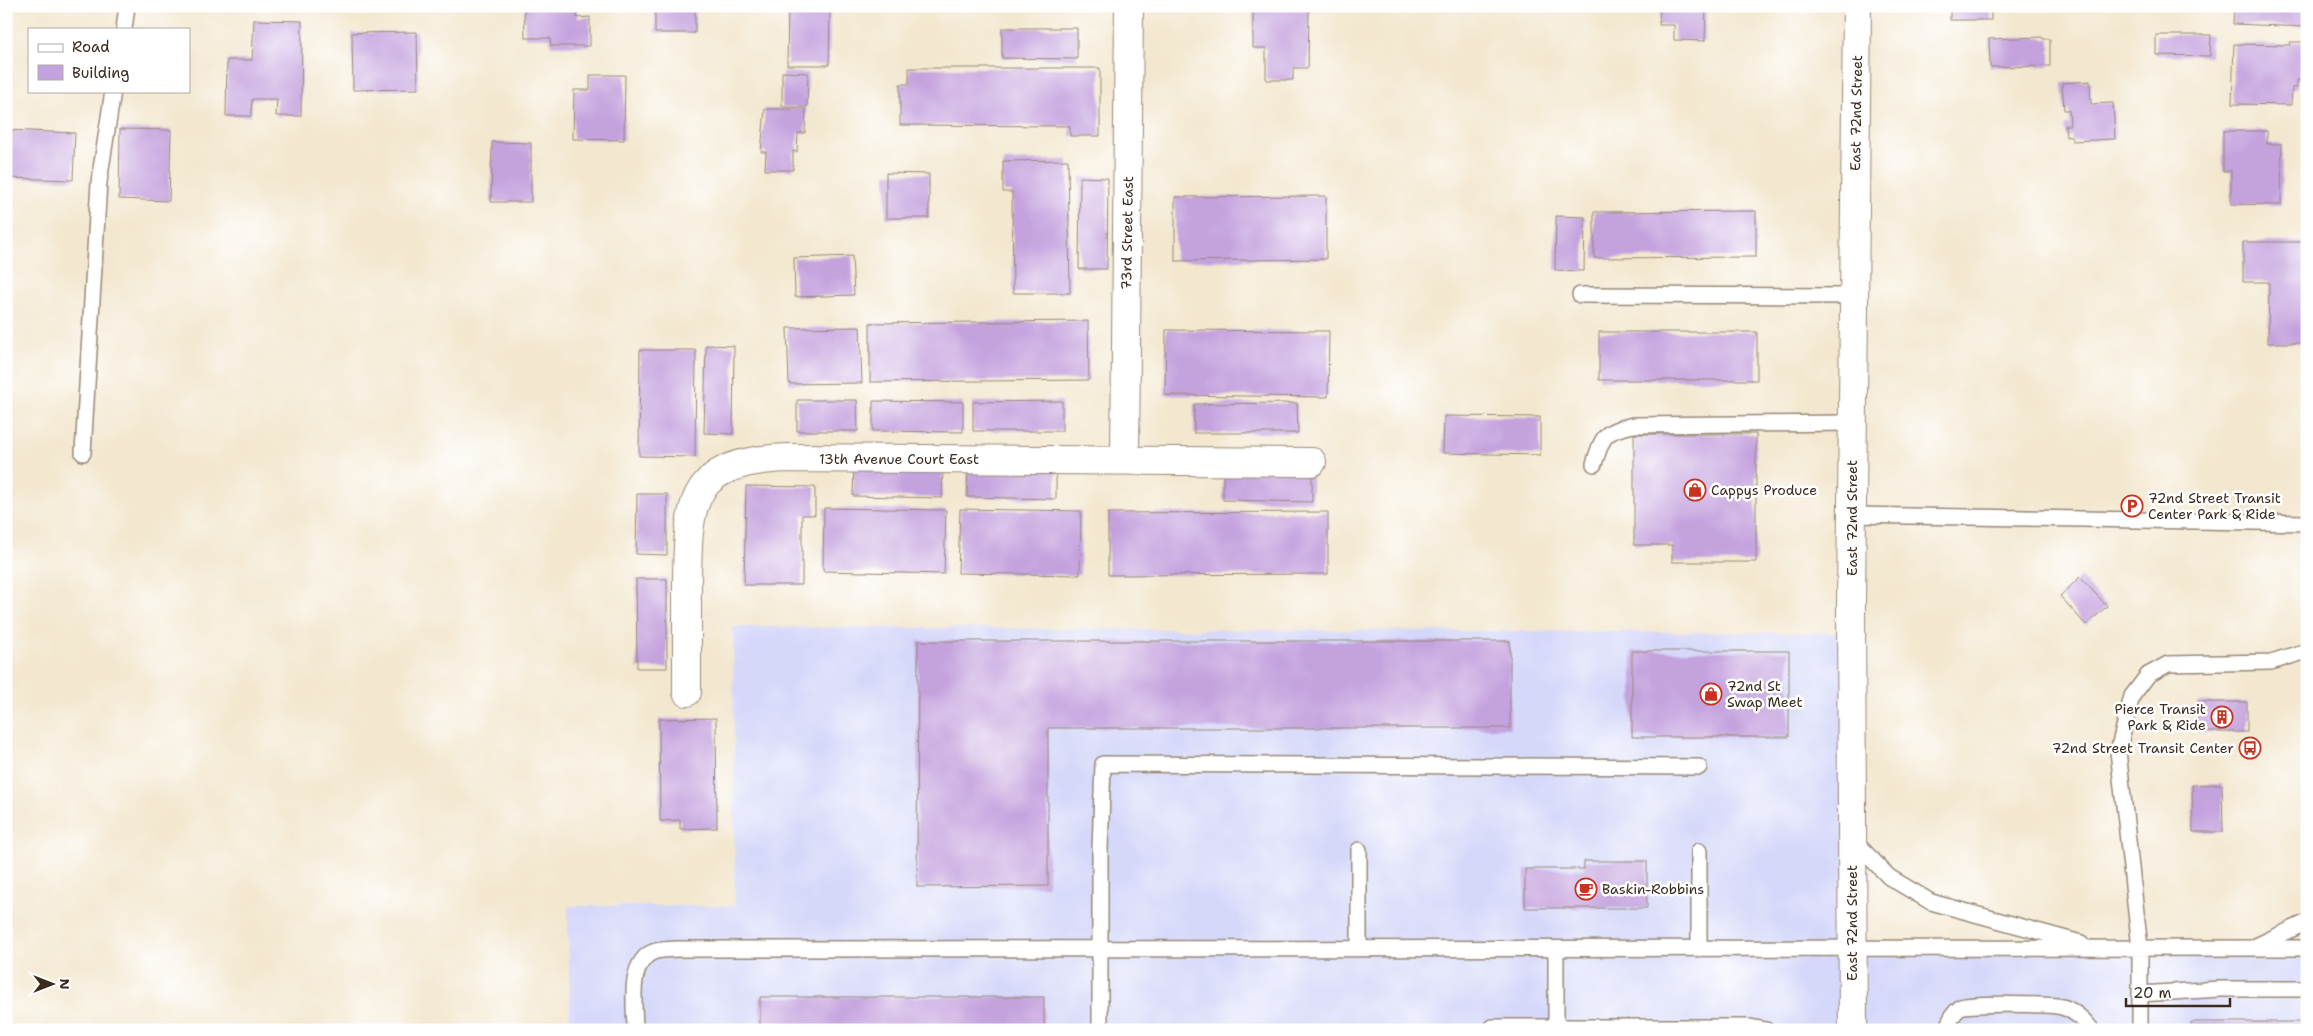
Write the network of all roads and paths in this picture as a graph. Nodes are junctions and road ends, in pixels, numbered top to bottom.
1 (127, 6) edge
2 (1129, 6) edge
3 (1857, 6) edge
4 (124, 28) edge
5 (114, 92) edge
6 (1580, 295) dead end
7 (1854, 296) junction
8 (1853, 423) junction
9 (83, 453) dead end
10 (1125, 460) junction
11 (1312, 462) dead end
12 (1594, 464) dead end
13 (1852, 515) junction
14 (2307, 523) edge
15 (2307, 651) edge
16 (686, 692) dead end
17 (1699, 767) dead end
18 (1852, 839) junction
19 (1359, 850) dead end
20 (1699, 851) dead end
21 (2307, 922) edge
22 (1556, 948) junction
23 (1699, 948) junction
24 (1853, 948) junction
25 (2099, 948) junction
26 (2140, 948) junction
27 (2251, 948) junction
28 (2307, 948) edge
29 (1100, 949) junction
30 (1359, 949) junction
31 (2307, 989) edge
32 (2140, 994) junction
33 (1555, 1029) edge
34 (635, 1030) edge
35 (1100, 1030) edge
36 (1492, 1030) edge
37 (1766, 1030) edge
38 (1853, 1030) edge
39 (1947, 1030) edge
40 (2092, 1030) edge
41 (2140, 1030) edge

1 - 4 lane
2 - 10 street, 73rd Street East
3 - 7 street, East 72nd Street
5 - 9 lane
6 - 7 lane
7 - 8 street, East 72nd Street
8 - 12 lane
8 - 13 street, East 72nd Street
10 - 11 street, 13th Avenue Court East
10 - 16 street, 13th Avenue Court East
13 - 14 lane
13 - 18 street, East 72nd Street
15 - 26 lane
17 - 29 lane
18 - 24 street, East 72nd Street
18 - 25 lane
19 - 30 lane
20 - 23 lane
21 - 27 lane
22 - 23 lane
22 - 30 lane
22 - 33 lane
23 - 24 lane
24 - 25 lane
24 - 38 street, East 72nd Street
25 - 26 lane
26 - 27 lane
26 - 32 lane
27 - 28 lane
29 - 30 lane
29 - 34 lane
29 - 35 lane
31 - 32 lane
32 - 41 lane
33 - 36 lane
33 - 37 lane
39 - 40 lane

